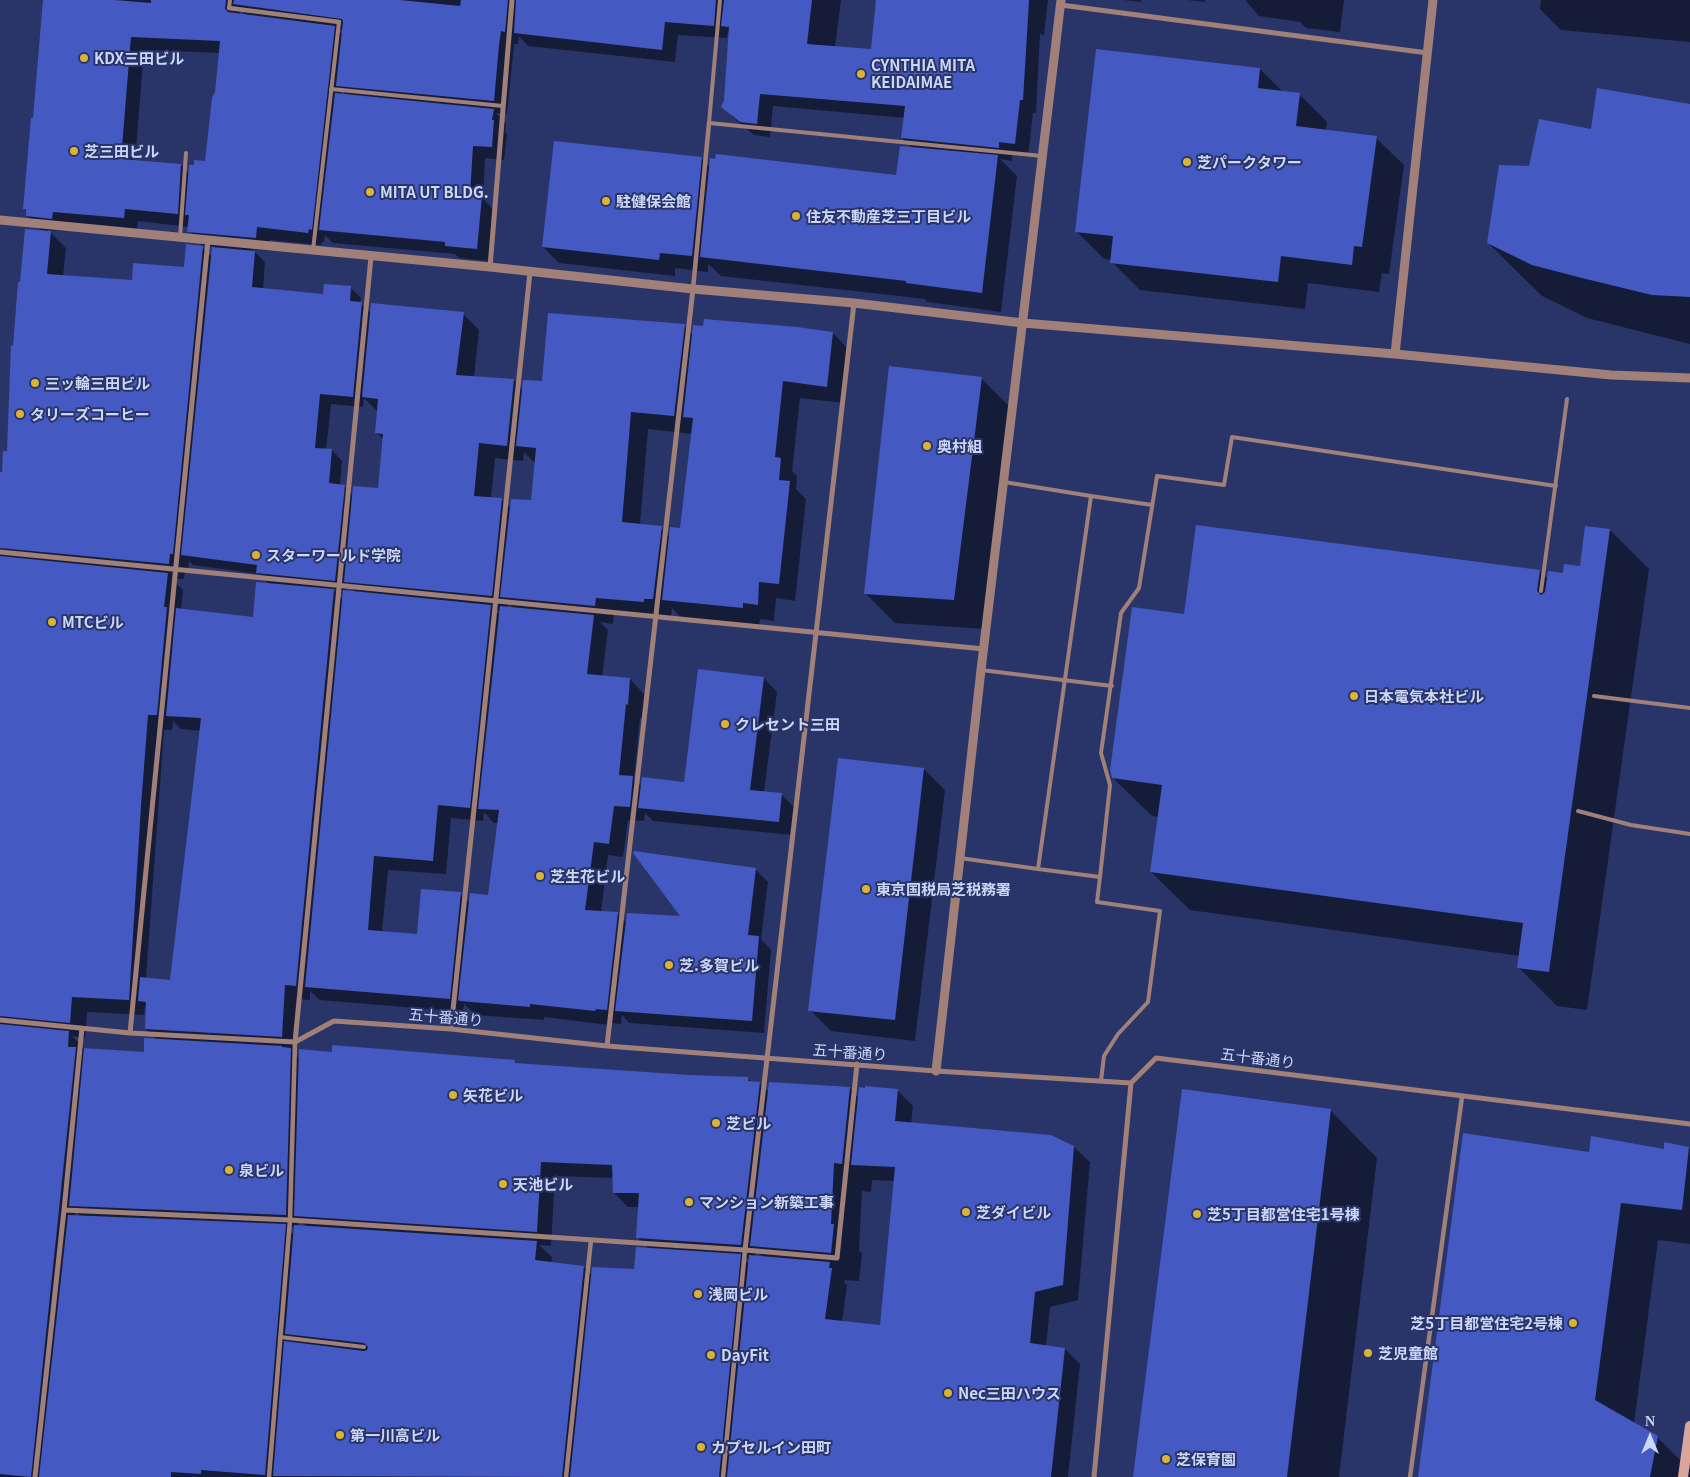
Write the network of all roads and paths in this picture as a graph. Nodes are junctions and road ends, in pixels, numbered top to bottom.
1 (230, 0) edge
2 (512, 0) edge
3 (720, 0) edge
4 (1433, 0) edge
5 (1061, 2) edge
6 (229, 8) joint
7 (339, 22) joint
8 (1428, 53) junction
9 (331, 89) junction
10 (503, 106) junction
11 (709, 123) junction
12 (186, 153) dead end
13 (1042, 156) junction
14 (0, 220) edge
15 (180, 237) junction
16 (208, 240) junction
17 (313, 250) junction
18 (371, 257) junction
19 (490, 267) junction
20 (530, 272) junction
21 (693, 289) junction
22 (854, 303) junction
23 (1023, 323) junction
24 (1395, 354) junction
25 (1690, 378) edge
26 (1567, 399) dead end
27 (1004, 482) junction
28 (1556, 486) junction
29 (1091, 496) junction
30 (1152, 505) junction
31 (0, 552) edge
32 (176, 569) junction
33 (339, 585) junction
34 (1540, 591) dead end
35 (496, 601) junction
36 (656, 616) junction
37 (816, 632) junction
38 (984, 649) junction
39 (981, 670) junction
40 (1065, 680) junction
41 (1112, 686) junction
42 (1594, 696) dead end
43 (1690, 708) edge
44 (1578, 811) dead end
45 (1690, 834) edge
46 (960, 858) junction
47 (1038, 869) junction
48 (1100, 877) junction
49 (0, 1020) edge
50 (82, 1028) junction
51 (451, 1029) junction
52 (130, 1033) junction
53 (295, 1042) junction
54 (607, 1046) junction
55 (767, 1058) junction
56 (857, 1064) junction
57 (936, 1071) junction
58 (1101, 1081) junction
59 (1131, 1083) junction
60 (1462, 1097) junction
61 (1690, 1124) edge
62 (64, 1210) junction
63 (290, 1220) junction
64 (591, 1240) junction
65 (745, 1250) junction
66 (280, 1337) junction
67 (364, 1347) dead end
68 (1690, 1426) edge
69 (35, 1477) edge
70 (269, 1477) edge
71 (566, 1477) edge
72 (723, 1477) edge
73 (1094, 1477) edge
74 (1410, 1477) edge
75 (1683, 1477) edge

1 - 6 lane
2 - 10 street
3 - 11 lane
4 - 8 street
5 - 8 street
5 - 13 street
6 - 7 street
7 - 9 lane
8 - 24 street
9 - 10 lane
9 - 17 lane
10 - 19 street
11 - 13 lane
11 - 21 street
12 - 15 lane
13 - 23 street
14 - 15 street
15 - 16 street
16 - 17 street
16 - 32 street
17 - 18 street
18 - 19 street
18 - 33 street
19 - 20 street
20 - 21 street
20 - 35 street
21 - 22 street
21 - 36 street
22 - 23 street
22 - 37 street
23 - 24 street
23 - 27 street
24 - 25 street
26 - 28 lane
27 - 29 lane
27 - 38 street
28 - 30 lane
28 - 34 lane
29 - 30 lane
29 - 40 lane
30 - 41 lane
31 - 32 street
32 - 33 street
32 - 52 street
33 - 35 street
33 - 53 street
35 - 36 street
35 - 51 street
36 - 37 street
36 - 54 street
37 - 38 street
37 - 55 street
38 - 39 street
39 - 40 lane
39 - 46 street
40 - 41 lane
40 - 47 lane
41 - 48 lane
42 - 43 lane
44 - 45 lane
46 - 47 lane
46 - 57 street
47 - 48 lane
48 - 58 lane
49 - 50 street
50 - 52 street
50 - 62 street
51 - 53 street, 五十番通り
51 - 54 street, 五十番通り
52 - 53 street
53 - 63 street
54 - 55 street, 五十番通り
55 - 56 street, 五十番通り
55 - 65 street
56 - 57 street, 五十番通り
56 - 65 street
57 - 58 street, 五十番通り
58 - 59 street, 五十番通り
59 - 60 street, 五十番通り
59 - 73 street
60 - 61 street, 五十番通り
60 - 74 street
62 - 63 street
62 - 69 street
63 - 64 street
63 - 66 street
64 - 65 street
64 - 71 street
65 - 72 street
66 - 67 lane
66 - 70 street
68 - 75 main road

